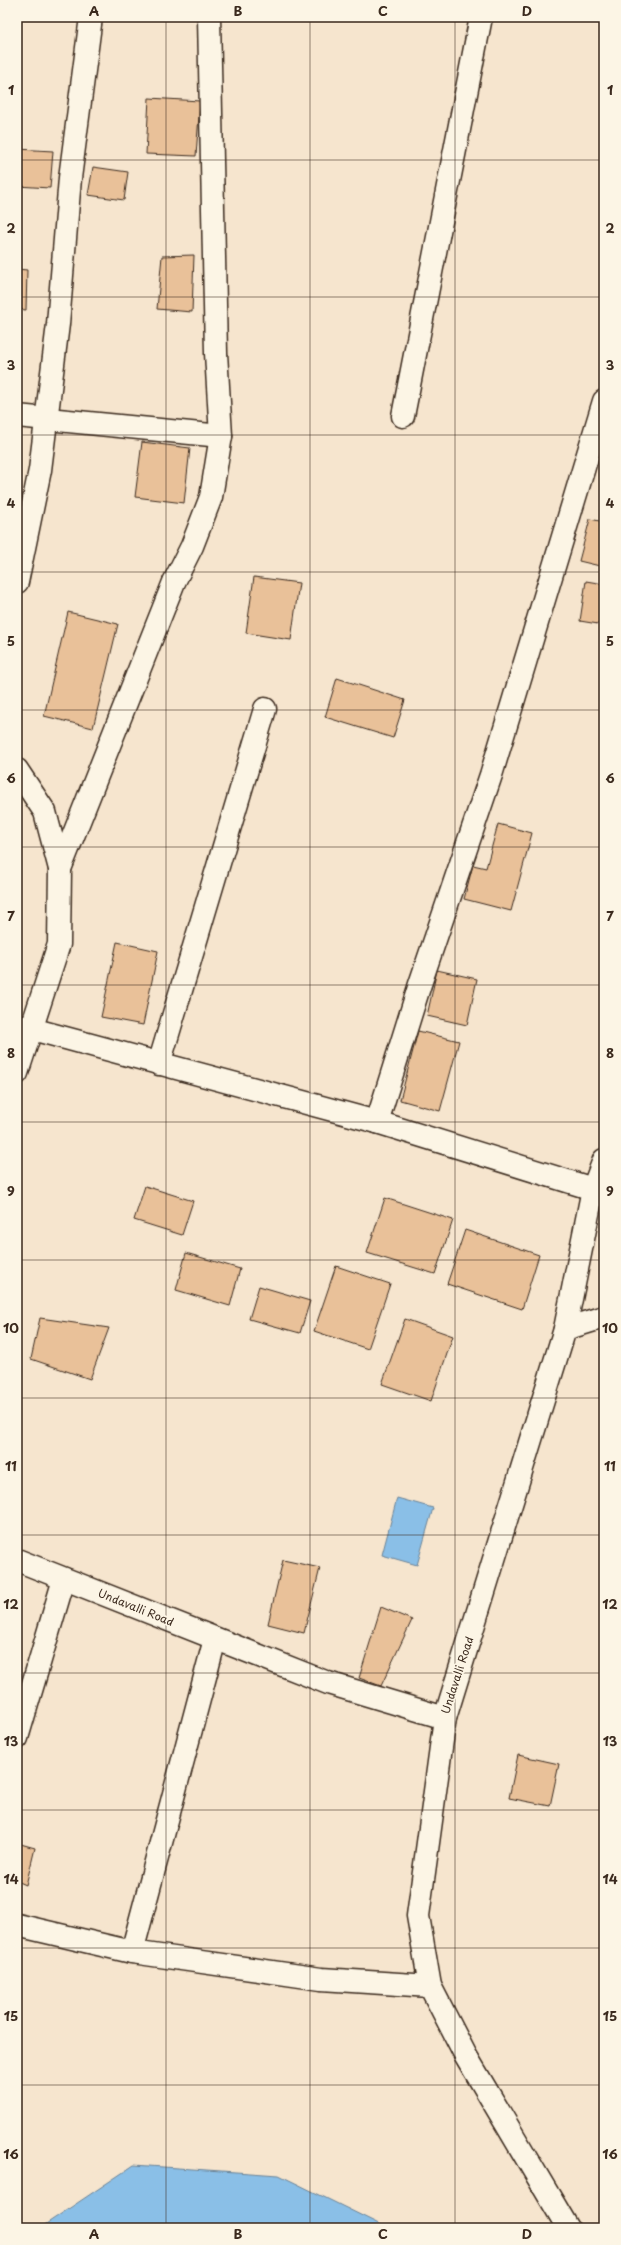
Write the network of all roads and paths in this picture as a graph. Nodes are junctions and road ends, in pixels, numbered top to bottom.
1 (91, 17) edge
2 (209, 17) edge
3 (481, 17) edge
4 (604, 401) edge
5 (17, 416) edge
6 (403, 416) dead end
7 (46, 421) junction
8 (221, 436) junction
9 (17, 582) edge
10 (265, 709) dead end
11 (17, 770) edge
12 (60, 869) junction
13 (25, 1027) edge
14 (160, 1064) junction
15 (17, 1073) edge
16 (377, 1122) junction
17 (604, 1160) edge
18 (593, 1189) junction
19 (604, 1317) edge
20 (565, 1329) junction
21 (17, 1560) edge
22 (64, 1579) junction
23 (215, 1639) junction
24 (445, 1718) junction
25 (17, 1738) edge
26 (17, 1925) edge
27 (132, 1952) junction
28 (430, 1986) junction
29 (568, 2228) edge

1 - 7 street
2 - 8 street
3 - 6 street
4 - 16 street
5 - 7 street
7 - 8 street
7 - 9 street
8 - 12 street
10 - 14 street
11 - 12 street
12 - 13 street
13 - 14 street
13 - 15 street
14 - 16 street
16 - 18 street
17 - 18 street, Undavalli Road
18 - 20 street, Undavalli Road
19 - 20 street
20 - 24 street, Undavalli Road
21 - 22 street, Undavalli Road
22 - 23 street, Undavalli Road
22 - 25 street
23 - 24 street, Undavalli Road
23 - 27 street
24 - 28 street
26 - 27 street
27 - 28 street
28 - 29 street

